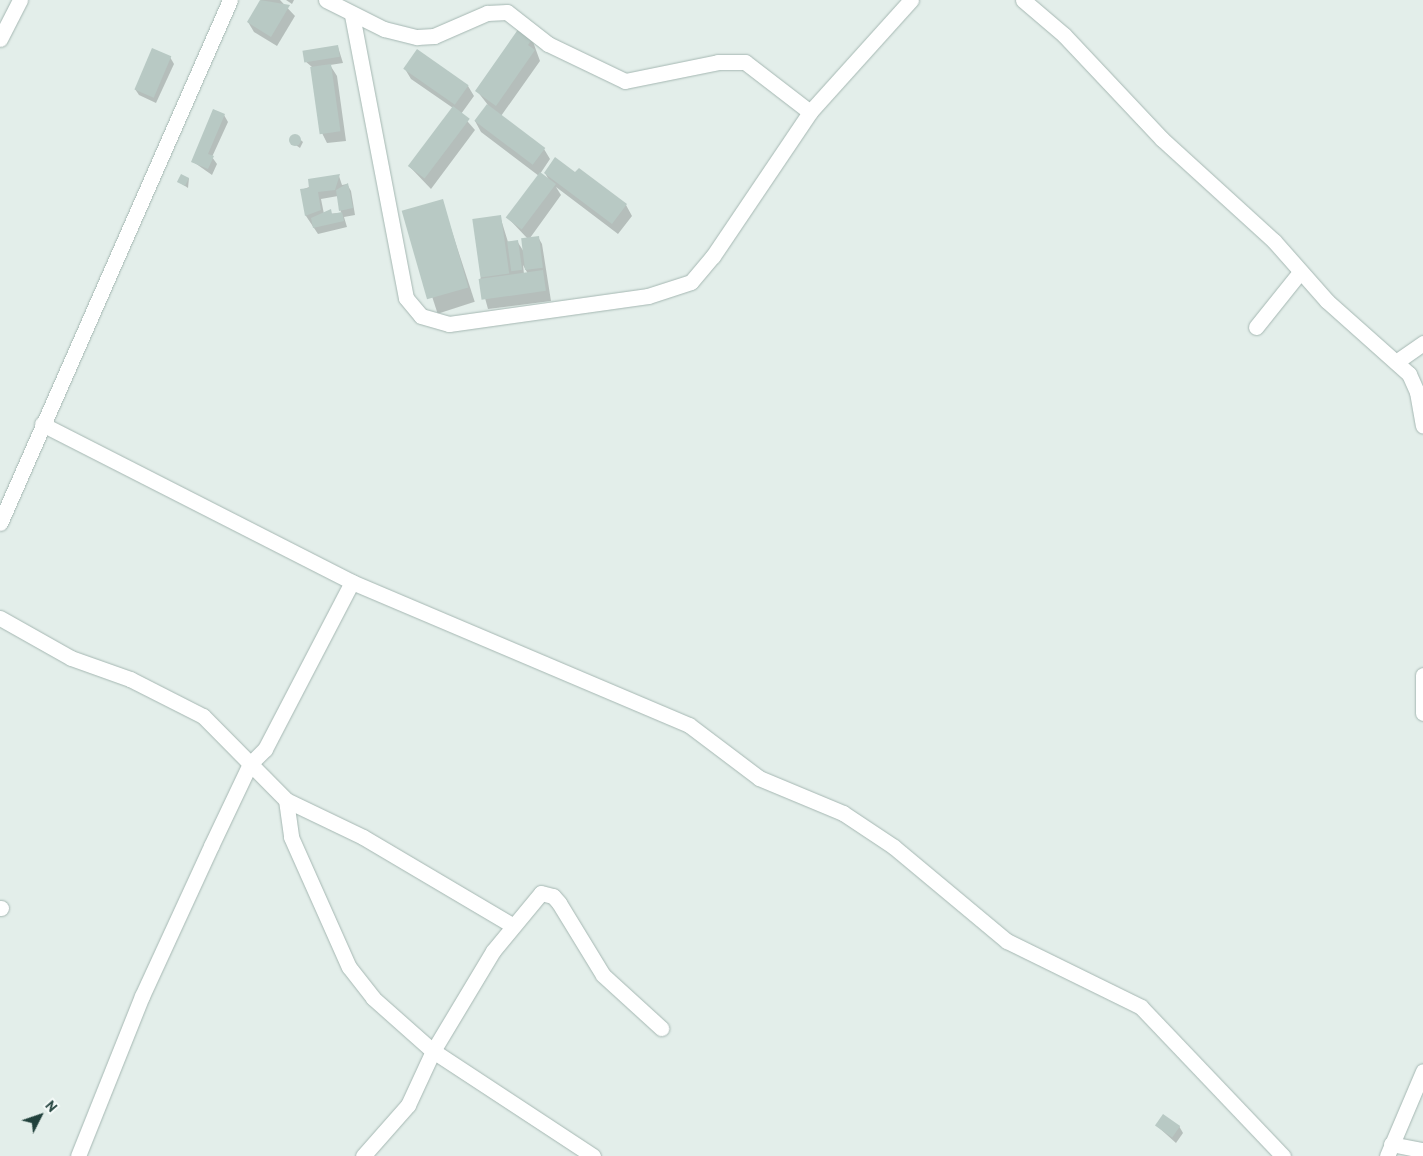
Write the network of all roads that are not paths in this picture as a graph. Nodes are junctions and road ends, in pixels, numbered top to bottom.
1 (20, 0) edge
2 (230, 0) edge
3 (326, 0) edge
4 (911, 0) edge
5 (1023, 0) edge
6 (352, 15) junction
7 (0, 38) edge
8 (810, 112) junction
9 (1300, 272) junction
10 (1256, 327) dead end
11 (1423, 342) edge
12 (1396, 362) junction
13 (1420, 392) edge
14 (42, 424) junction
15 (1423, 425) edge
16 (0, 524) edge
17 (352, 582) junction
18 (0, 618) edge
19 (1423, 674) edge
20 (1423, 712) edge
21 (250, 764) junction
22 (286, 800) junction
23 (512, 924) junction
24 (661, 1028) dead end
25 (433, 1051) junction
26 (1423, 1071) edge
27 (1389, 1150) edge
28 (1418, 1152) edge
29 (78, 1156) edge
30 (363, 1156) edge
31 (593, 1156) edge
32 (1283, 1156) edge

1 - 7 street
2 - 14 street
3 - 6 street
4 - 8 street
5 - 9 street
6 - 8 street
6 - 8 street
9 - 10 street
9 - 12 street
11 - 12 street
12 - 13 street
13 - 15 street
14 - 16 street
14 - 17 street
17 - 21 street
17 - 32 street
18 - 21 street
19 - 20 street
21 - 22 street
21 - 29 street
22 - 23 street
22 - 25 street
23 - 24 street
23 - 25 street
25 - 30 street
25 - 31 street
26 - 27 street
27 - 28 street

